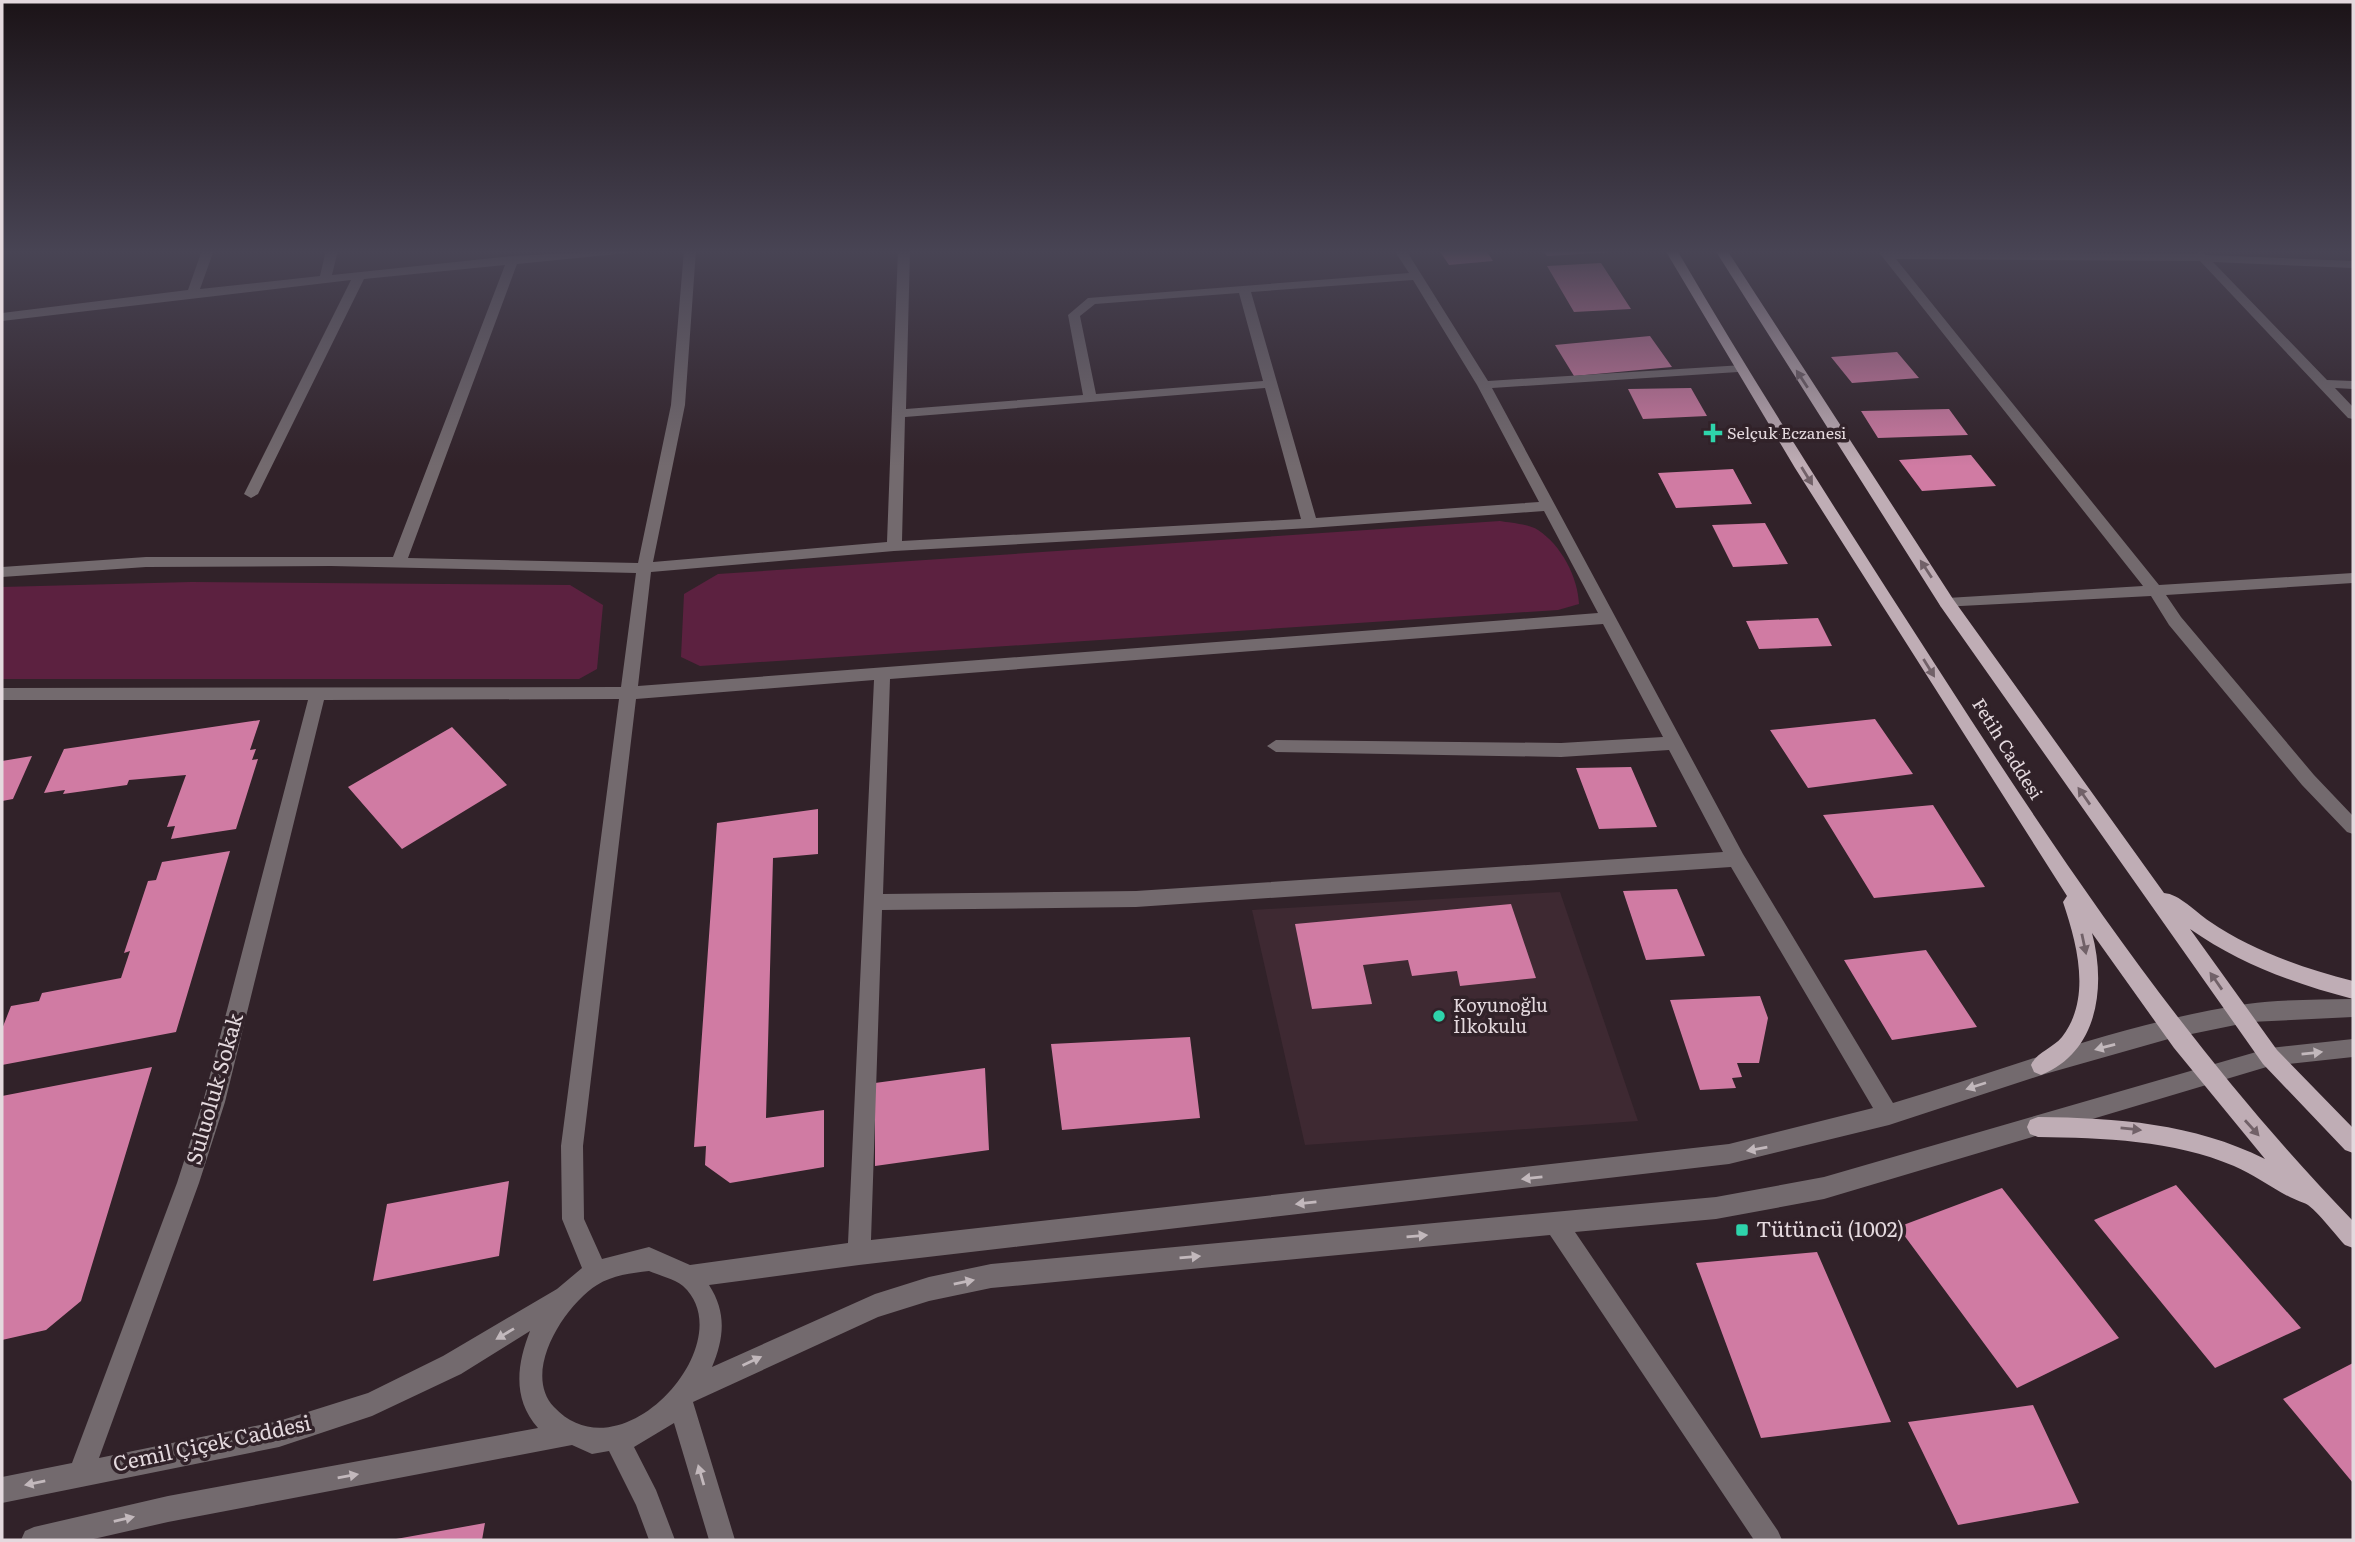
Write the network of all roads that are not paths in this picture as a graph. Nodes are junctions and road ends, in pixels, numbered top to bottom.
1 (336, 322) edge
2 (489, 322) edge
3 (684, 322) edge
4 (904, 322) edge
5 (1076, 322) edge
6 (1253, 322) edge
7 (1446, 322) edge
8 (1712, 322) edge
9 (1767, 322) edge
10 (1941, 322) edge
11 (2264, 322) edge
12 (1738, 368) junction
13 (1270, 384) junction
14 (2323, 384) junction
15 (1484, 385) junction
16 (2353, 385) edge
17 (1090, 398) junction
18 (900, 413) junction
19 (2353, 415) edge
20 (251, 494) dead end
21 (1550, 506) junction
22 (1310, 523) junction
23 (894, 546) junction
24 (398, 564) junction
25 (644, 568) junction
26 (2, 572) edge
27 (2353, 578) edge
28 (2156, 592) junction
29 (1947, 603) junction
30 (1609, 618) junction
31 (883, 674) junction
32 (630, 693) junction
33 (2, 694) edge
34 (317, 696) junction
35 (1675, 743) junction
36 (1276, 746) dead end
37 (2353, 827) edge
38 (1736, 859) junction
39 (2131, 862) junction
40 (2063, 880) junction
41 (872, 902) junction
42 (2353, 990) edge
43 (2353, 1008) edge
44 (2239, 1014) junction
45 (2170, 1030) junction
46 (2353, 1048) edge
47 (2270, 1057) junction
48 (2040, 1065) junction
49 (2207, 1077) junction
50 (1889, 1115) junction
51 (2038, 1127) junction
52 (2353, 1143) edge
53 (2329, 1213) junction
54 (1555, 1223) junction
55 (2353, 1237) edge
56 (859, 1254) junction
57 (596, 1272) junction
58 (692, 1276) junction
59 (563, 1298) junction
60 (685, 1395) junction
61 (566, 1435) junction
62 (617, 1440) junction
63 (81, 1473) junction
64 (2, 1490) edge
65 (34, 1540) edge
66 (662, 1540) edge
67 (722, 1540) edge
68 (1769, 1540) edge

1 - 20 street
2 - 24 street
3 - 25 street
4 - 18 street
5 - 17 street
6 - 13 street
7 - 15 street
8 - 12 main road, Fetih Caddesi
29 -> 9 main road, Fetih Caddesi
10 - 28 street
11 - 14 street
12 - 15 street
12 -> 40 main road, Fetih Caddesi
13 - 17 street
13 - 22 street
14 - 16 street
14 - 19 street
15 - 21 street
17 - 18 street
18 - 23 street
21 - 22 street
21 - 30 street
22 - 23 street
23 - 25 street
24 - 25 street
24 - 26 street
25 - 32 street
27 - 28 street
28 - 29 street
28 - 37 street
39 -> 29 main road, Fetih Caddesi
30 - 31 street
30 - 35 street
31 - 32 street
31 - 41 street
32 - 34 street
32 - 57 street
33 - 34 street
34 - 63 street, Suluoluk Sokak
35 - 36 street
35 - 38 street
38 - 41 street
38 - 50 street
39 - 42 main road
44 -> 39 main road, Fetih Caddesi
40 - 45 main road, Fetih Caddesi
40 -> 48 main road
41 - 56 street
43 - 44 street
44 - 45 street
44 - 47 main road, Fetih Caddesi
45 -> 48 street
45 - 49 main road, Fetih Caddesi
47 -> 46 street
47 - 49 street
47 - 52 main road, Fetih Caddesi
48 -> 50 street
49 - 51 street
49 -> 53 main road, Fetih Caddesi
50 -> 56 street
51 -> 53 main road
51 - 54 street
53 - 55 main road, Fetih Caddesi
60 -> 54 street
54 - 68 street
56 - 58 street
57 - 58 street
57 - 59 street
58 - 60 street
59 - 61 street
59 -> 63 street, Cemil Çiçek Caddesi
60 - 62 street
67 -> 60 street
61 - 62 street
65 -> 61 street
62 - 66 street
63 -> 64 street, Cemil Çiçek Caddesi

